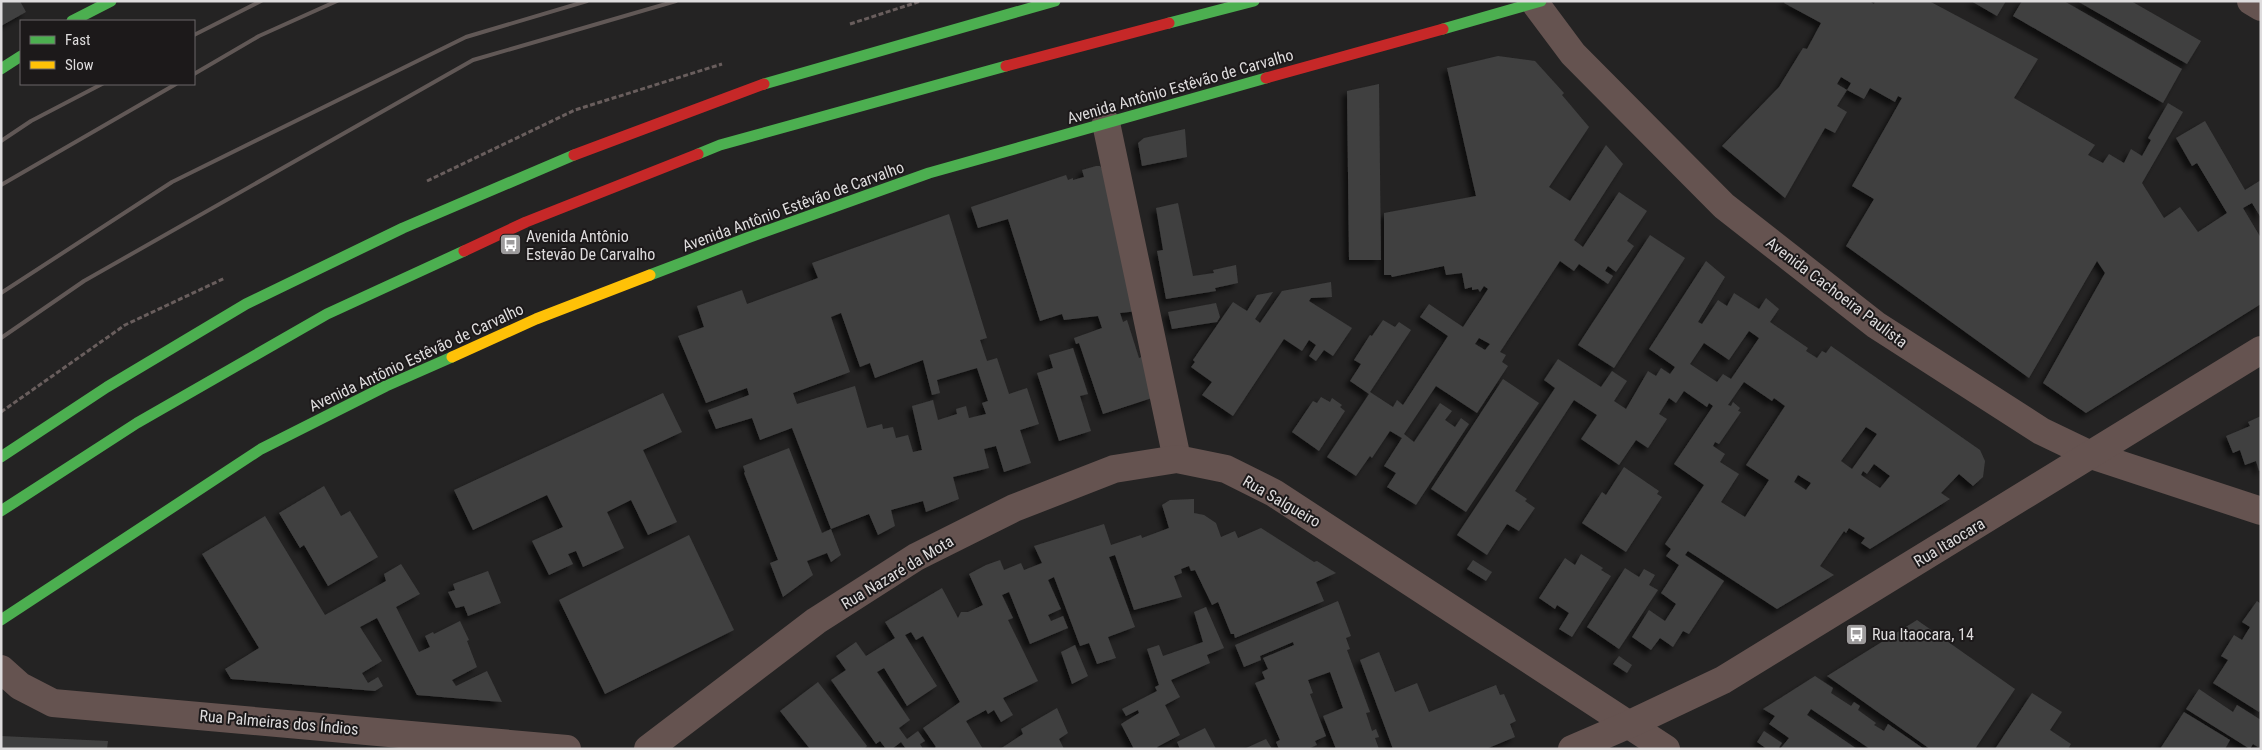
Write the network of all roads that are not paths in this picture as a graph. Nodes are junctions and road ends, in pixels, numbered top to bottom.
1 (110, 1) edge
2 (1055, 1) edge
3 (1254, 1) edge
4 (2251, 1) edge
5 (1538, 2) edge
6 (2261, 7) edge
7 (78, 12) edge
8 (20, 57) edge
9 (1, 69) edge
10 (1106, 124) junction
11 (2261, 350) edge
12 (2091, 455) junction
13 (1, 457) edge
14 (1177, 458) junction
15 (1, 511) edge
16 (2261, 511) edge
17 (1, 620) edge
18 (1, 669) edge
19 (1649, 740) edge
20 (566, 749) edge
21 (648, 749) edge
22 (1572, 749) edge

1 - 7 main road
2 - 13 main road
3 - 15 main road
4 - 6 street
5 - 10 main road, Avenida Antônio Estêvão de Carvalho
5 - 12 street, Avenida Cachoeira Paulista
8 - 9 main road
10 - 14 street
10 - 17 main road, Avenida Antônio Estêvão de Carvalho
11 - 12 street, Rua Itaocara
12 - 16 street, Avenida Cachoeira Paulista
12 - 19 street, Rua Itaocara
14 - 19 street, Rua Salgueiro
14 - 21 street, Rua Nazaré da Mota
18 - 20 street, Rua Palmeiras dos Índios
19 - 22 street, Rua Itaocara

